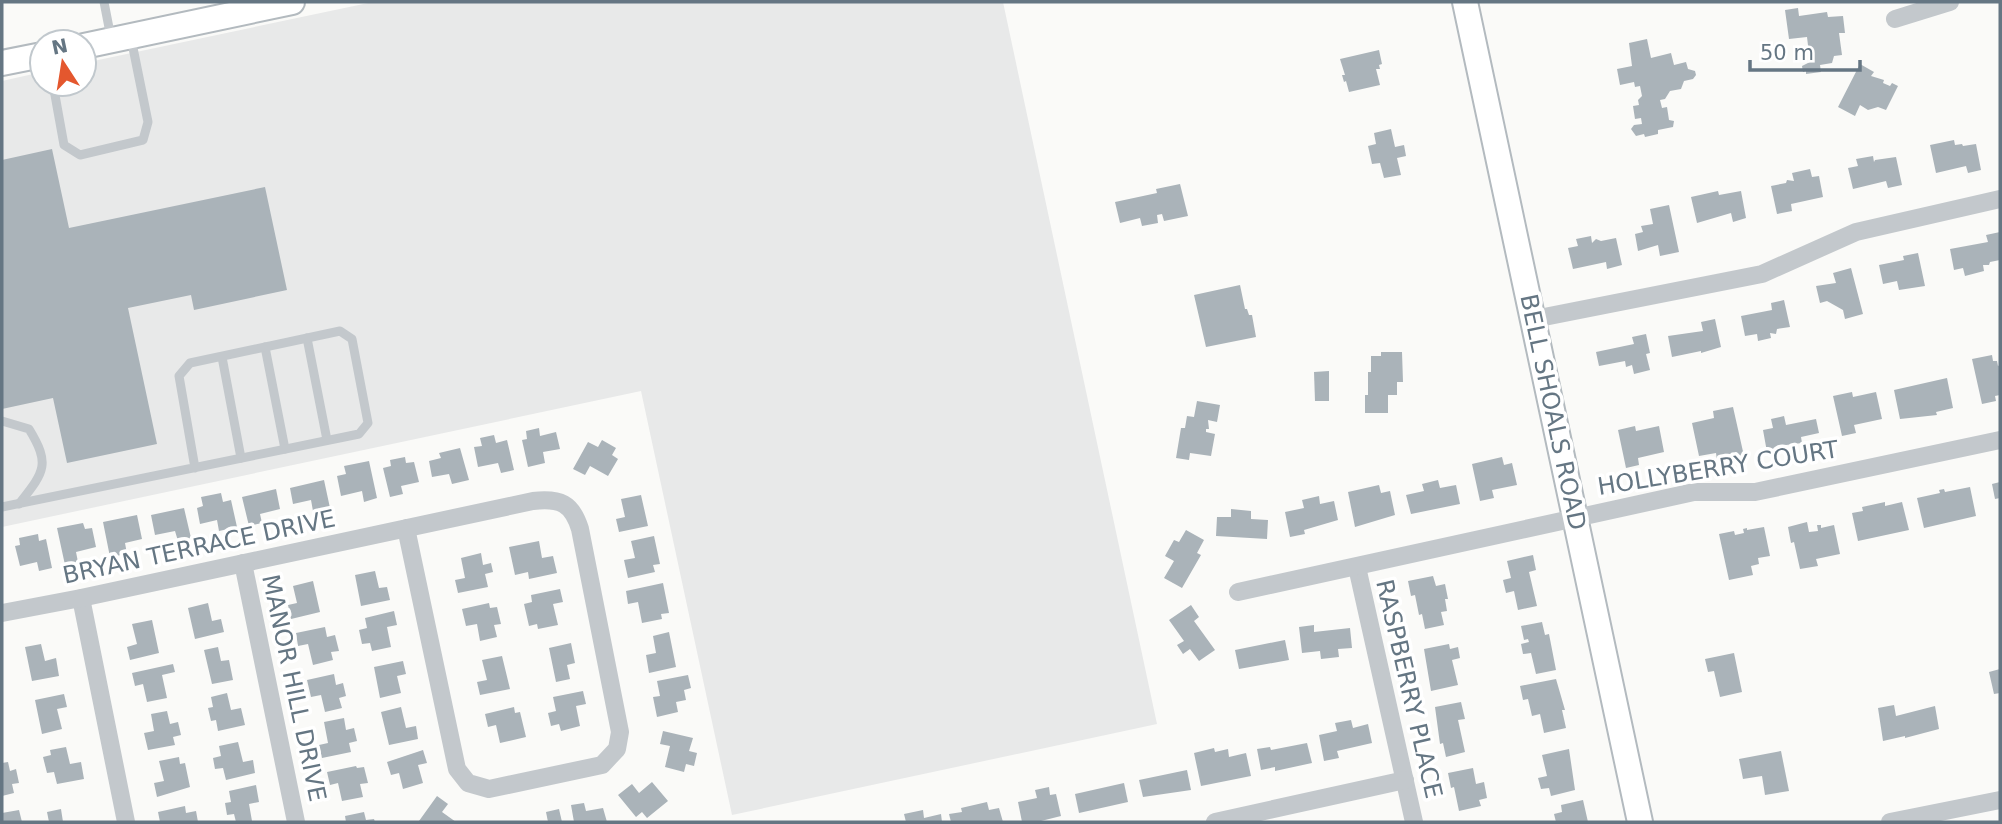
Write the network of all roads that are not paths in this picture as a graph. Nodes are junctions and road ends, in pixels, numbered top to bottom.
1 (104, 2) edge
2 (292, 2) edge
3 (1465, 2) edge
4 (1950, 2) edge
5 (1895, 19) dead end
6 (121, 38) junction
7 (98, 43) edge
8 (28, 58) edge
9 (2, 64) edge
10 (56, 98) edge
11 (2000, 199) edge
12 (1534, 319) junction
13 (307, 338) junction
14 (265, 347) junction
15 (222, 356) junction
16 (2, 421) edge
17 (327, 440) junction
18 (2000, 440) edge
19 (285, 449) junction
20 (242, 458) junction
21 (195, 467) junction
22 (19, 504) junction
23 (2, 507) edge
24 (1575, 517) junction
25 (407, 528) junction
26 (243, 563) junction
27 (1357, 567) junction
28 (1238, 592) dead end
29 (80, 598) junction
30 (2, 613) edge
31 (1405, 780) junction
32 (2000, 800) edge
33 (126, 822) edge
34 (296, 822) edge
35 (1215, 822) edge
36 (1414, 822) edge
37 (1640, 822) edge
38 (1890, 822) edge

1 - 6 lane
2 - 6 main road
3 - 12 main road, BELL SHOALS ROAD
4 - 5 street
6 - 7 main road
6 - 10 lane
8 - 9 main road
11 - 12 street
12 - 24 main road, BELL SHOALS ROAD
13 - 14 lane
13 - 17 lane
13 - 17 lane
14 - 15 lane
14 - 19 lane
15 - 20 lane
15 - 21 lane
16 - 22 lane
17 - 19 lane
18 - 24 street, HOLLYBERRY COURT
19 - 20 lane
20 - 21 lane
21 - 22 lane
22 - 23 lane
24 - 27 street, HOLLYBERRY COURT
24 - 37 main road, BELL SHOALS ROAD
25 - 25 street, BRYAN TERRACE DRIVE
25 - 26 street, BRYAN TERRACE DRIVE
26 - 29 street, BRYAN TERRACE DRIVE
26 - 34 street, MANOR HILL DRIVE
27 - 28 street, HOLLYBERRY COURT
27 - 31 street, RASPBERRY PLACE
29 - 30 street, BRYAN TERRACE DRIVE
29 - 33 street
31 - 35 street
31 - 36 street, RASPBERRY PLACE
32 - 38 street

